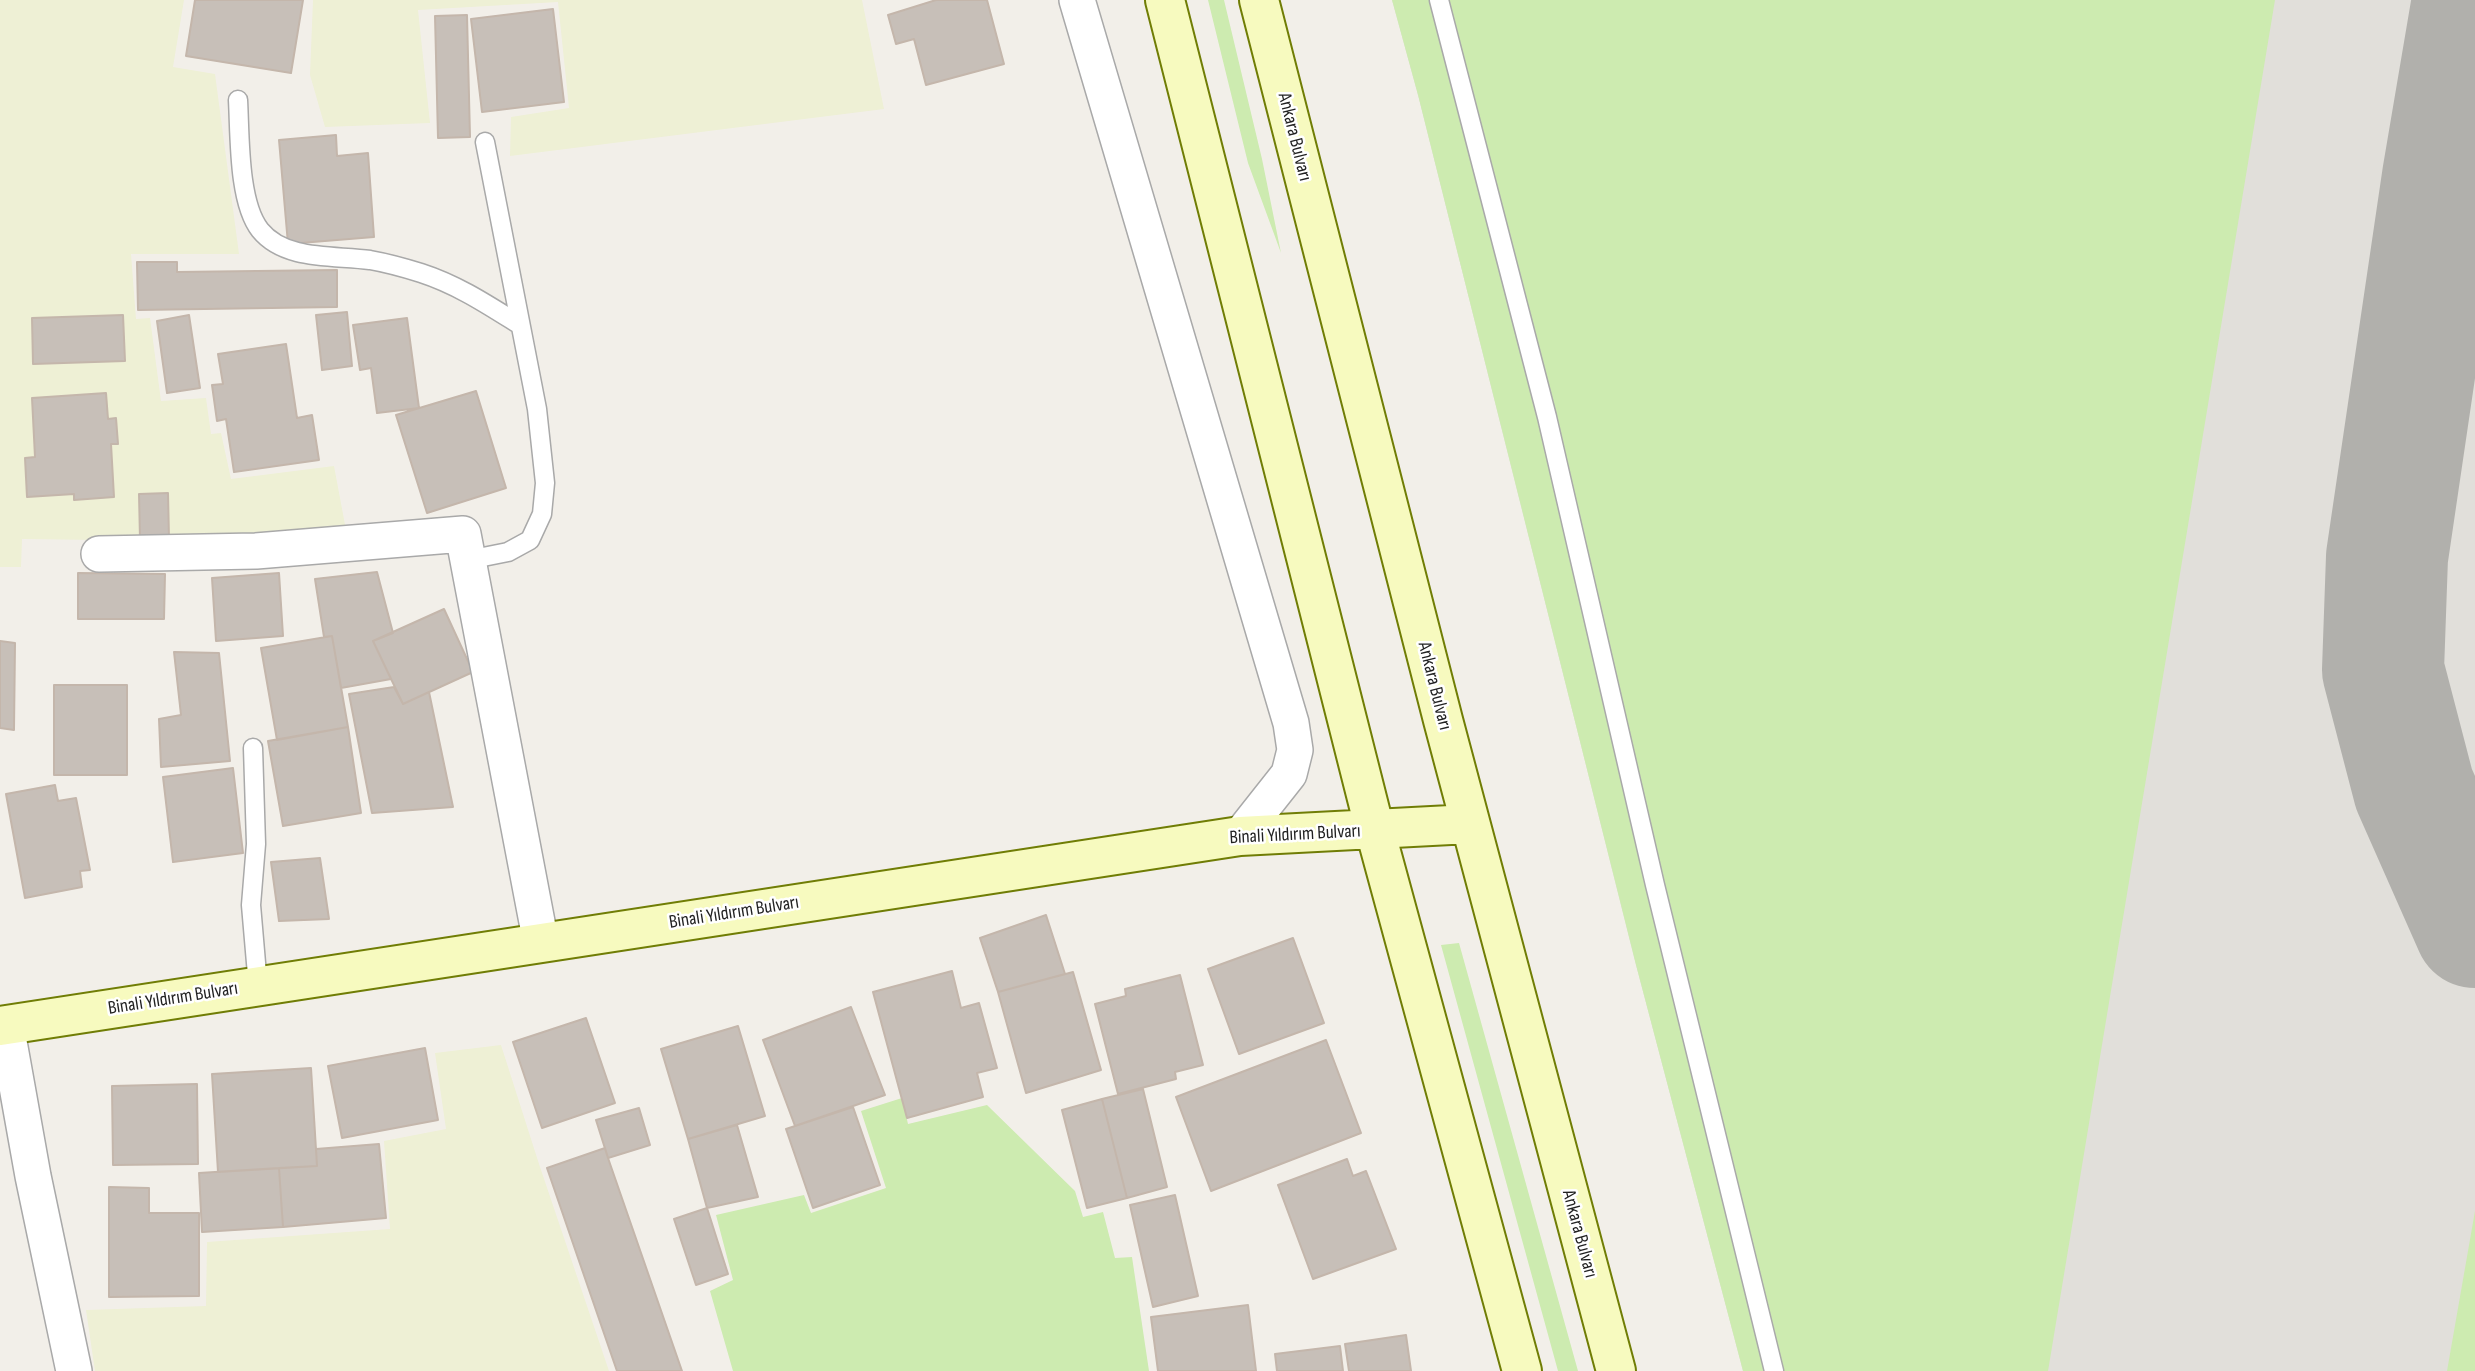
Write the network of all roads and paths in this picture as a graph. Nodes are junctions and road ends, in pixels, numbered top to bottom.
1 (1077, 0) edge
2 (1165, 0) edge
3 (1259, 0) edge
4 (1439, 0) edge
5 (238, 100) dead end
6 (485, 142) dead end
7 (520, 325) junction
8 (99, 554) dead end
9 (468, 560) junction
10 (253, 748) dead end
11 (1470, 824) junction
12 (1375, 830) junction
13 (1240, 836) junction
14 (541, 943) junction
15 (258, 986) junction
16 (3, 1026) edge
17 (74, 1371) edge
18 (1522, 1371) edge
19 (1616, 1371) edge
20 (1774, 1371) edge

1 - 13 street
2 - 12 main road
3 - 11 main road, Ankara Bulvarı
4 - 20 lane
5 - 7 lane
6 - 7 lane
7 - 9 lane
8 - 9 street
9 - 14 street
10 - 15 lane
11 - 12 main road, Binali Yıldırım Bulvarı
11 - 19 main road, Ankara Bulvarı
12 - 13 main road, Binali Yıldırım Bulvarı
12 - 18 main road
13 - 14 main road, Binali Yıldırım Bulvarı
14 - 15 main road, Binali Yıldırım Bulvarı
15 - 16 main road, Binali Yıldırım Bulvarı
16 - 17 street

